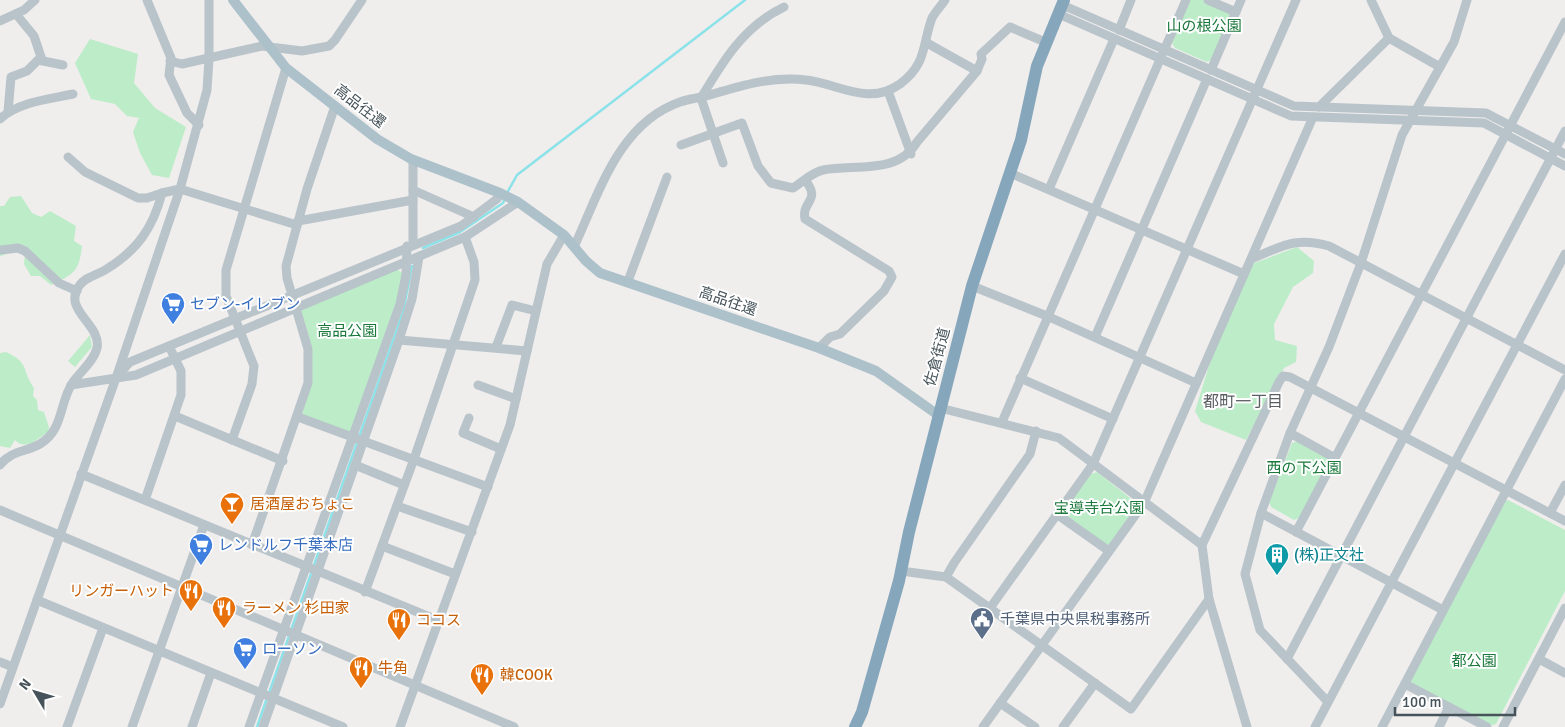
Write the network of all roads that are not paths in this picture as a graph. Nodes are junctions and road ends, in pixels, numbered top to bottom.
1 (35, 0) edge
2 (147, 0) edge
3 (209, 0) edge
4 (233, 0) edge
5 (362, 0) edge
6 (945, 0) edge
7 (1132, 0) edge
8 (1186, 0) edge
9 (1208, 0) edge
10 (1241, 0) edge
11 (1296, 0) edge
12 (1371, 0) edge
13 (1467, 0) edge
14 (1061, 5) edge
15 (784, 7) dead end
16 (1236, 12) junction
17 (16, 14) junction
18 (0, 20) edge
19 (1565, 22) edge
20 (1118, 30) junction
21 (1389, 38) junction
22 (1114, 39) junction
23 (1045, 42) junction
24 (927, 43) junction
25 (268, 46) junction
26 (1164, 50) junction
27 (210, 59) junction
28 (1160, 59) junction
29 (42, 60) junction
30 (170, 61) junction
31 (63, 65) dead end
32 (1440, 67) junction
33 (286, 68) junction
34 (1211, 70) junction
35 (977, 71) junction
36 (1207, 79) junction
37 (1257, 90) junction
38 (888, 91) junction
39 (73, 94) dead end
40 (701, 98) junction
41 (1253, 99) junction
42 (335, 106) junction
43 (1319, 107) junction
44 (1416, 111) junction
45 (8, 112) junction
46 (1313, 117) junction
47 (0, 119) edge
48 (1410, 120) junction
49 (199, 125) junction
50 (1510, 126) junction
51 (1565, 131) edge
52 (712, 134) junction
53 (1506, 134) junction
54 (681, 145) dead end
55 (1555, 149) junction
56 (911, 154) junction
57 (1565, 154) edge
58 (68, 157) dead end
59 (1550, 158) junction
60 (414, 160) junction
61 (722, 164) dead end
62 (1565, 166) edge
63 (1010, 173) junction
64 (668, 177) dead end
65 (805, 180) junction
66 (180, 188) junction
67 (1049, 189) junction
68 (413, 190) junction
69 (500, 192) junction
70 (162, 193) junction
71 (413, 200) junction
72 (518, 202) junction
73 (244, 208) junction
74 (1094, 209) junction
75 (474, 217) junction
76 (297, 223) junction
77 (1141, 230) junction
78 (564, 236) junction
79 (465, 237) junction
80 (410, 245) junction
81 (574, 247) junction
82 (0, 250) edge
83 (1188, 250) junction
84 (1565, 254) edge
85 (419, 257) junction
86 (1250, 259) junction
87 (406, 261) junction
88 (1361, 263) junction
89 (1244, 274) junction
90 (628, 281) junction
91 (972, 286) junction
92 (77, 291) junction
93 (292, 294) junction
94 (1421, 294) junction
95 (296, 307) junction
96 (536, 311) junction
97 (1047, 316) junction
98 (235, 317) junction
99 (1466, 318) junction
100 (241, 330) junction
101 (1095, 337) junction
102 (399, 340) junction
103 (454, 343) junction
104 (1517, 344) junction
105 (169, 346) junction
106 (496, 347) junction
107 (819, 348) junction
108 (527, 351) junction
109 (175, 357) junction
110 (1140, 359) junction
111 (1565, 370) edge
112 (116, 378) junction
113 (1020, 378) junction
114 (1565, 378) edge
115 (1196, 383) junction
116 (71, 385) junction
117 (478, 385) dead end
118 (1310, 387) junction
119 (516, 399) junction
120 (942, 411) junction
121 (1359, 412) junction
122 (176, 416) junction
123 (298, 417) junction
124 (469, 418) dead end
125 (1113, 418) junction
126 (1002, 422) junction
127 (1036, 431) junction
128 (1290, 433) junction
129 (1404, 436) junction
130 (358, 439) junction
131 (232, 440) junction
132 (501, 449) junction
133 (1335, 458) junction
134 (414, 460) junction
135 (283, 461) junction
136 (1455, 463) junction
137 (1093, 464) junction
138 (0, 465) edge
139 (355, 465) junction
140 (81, 474) junction
141 (404, 485) junction
142 (1565, 485) edge
143 (488, 487) junction
144 (1506, 490) junction
145 (145, 500) junction
146 (1144, 503) junction
147 (397, 506) junction
148 (0, 510) edge
149 (1261, 513) junction
150 (1550, 513) junction
151 (1058, 515) junction
152 (1565, 521) edge
153 (204, 525) junction
154 (472, 532) junction
155 (1296, 532) junction
156 (60, 534) junction
157 (252, 545) junction
158 (1202, 545) junction
159 (382, 546) junction
160 (1109, 551) junction
161 (1342, 556) junction
162 (305, 567) junction
163 (901, 571) junction
164 (316, 572) junction
165 (455, 574) junction
166 (946, 577) junction
167 (1391, 582) junction
168 (182, 586) junction
169 (365, 592) junction
170 (1209, 599) junction
171 (37, 600) junction
172 (990, 608) junction
173 (1565, 608) edge
174 (1443, 610) junction
175 (437, 620) junction
176 (103, 628) junction
177 (284, 630) junction
178 (294, 634) junction
179 (1042, 645) junction
180 (159, 650) junction
181 (1287, 659) junction
182 (1539, 659) junction
183 (0, 662) edge
184 (13, 667) junction
185 (211, 673) junction
186 (1565, 673) edge
187 (1095, 683) junction
188 (1404, 684) junction
189 (414, 687) junction
190 (261, 692) junction
191 (273, 698) junction
192 (1000, 702) junction
193 (1328, 702) junction
194 (0, 704) edge
195 (1449, 707) junction
196 (320, 723) edge
197 (496, 724) edge
198 (67, 727) edge
199 (132, 727) edge
200 (192, 727) edge
201 (250, 727) edge
202 (263, 727) edge
203 (343, 727) edge
204 (400, 727) edge
205 (514, 727) edge
206 (855, 727) edge
207 (983, 727) edge
208 (1035, 727) edge
209 (1063, 727) edge
210 (1247, 727) edge
211 (1315, 727) edge
212 (1382, 727) edge
213 (1439, 727) edge
214 (1487, 727) edge
215 (1503, 727) edge

1 - 17 street
2 - 30 street
3 - 27 street
4 - 25 main road, 高品往還
5 - 25 street
6 - 24 street
7 - 20 street
8 - 26 street
9 - 16 street
10 - 16 street
11 - 37 street
12 - 21 street
13 - 32 street
14 - 20 street
14 - 22 street
14 - 23 highway, 佐倉街道
15 - 40 street
16 - 34 street
17 - 18 street
17 - 29 street
19 - 50 street
20 - 26 street
21 - 32 street
21 - 43 street
22 - 28 street
22 - 67 street
23 - 35 street
23 - 63 highway, 佐倉街道
24 - 35 street
24 - 38 street
25 - 27 street
25 - 33 main road, 高品往還
26 - 28 street
26 - 34 street
27 - 30 street
27 - 49 street
28 - 36 street
28 - 74 street
29 - 31 street
29 - 45 street
30 - 49 street
32 - 44 street
33 - 42 main road, 高品往還
33 - 73 street
34 - 37 street
35 - 56 street
36 - 41 street
36 - 77 street
37 - 41 street
37 - 43 street
38 - 40 street
38 - 56 street
39 - 45 street
40 - 52 street
40 - 81 street
41 - 46 street
41 - 83 street
42 - 60 main road, 高品往還
42 - 76 street
43 - 44 street
44 - 48 street
44 - 50 street
45 - 47 street
46 - 48 street
46 - 86 street
48 - 53 street
48 - 88 street
49 - 66 street
50 - 53 street
50 - 55 street
51 - 55 street
52 - 54 street
52 - 61 street
52 - 65 street
53 - 59 street
53 - 94 street
55 - 57 street
55 - 59 street
56 - 65 street
58 - 70 street
59 - 62 street
59 - 99 street
60 - 68 street
60 - 69 main road, 高品往還
63 - 67 street
63 - 91 highway, 佐倉街道
64 - 90 street
65 - 107 street
66 - 70 street
66 - 73 street
66 - 112 street
67 - 74 street
68 - 71 street
68 - 75 street
69 - 72 main road
69 - 75 street
70 - 92 street
71 - 76 street
71 - 80 street
72 - 78 main road, 高品往還
72 - 79 street
73 - 76 street
73 - 98 street
74 - 77 street
74 - 97 street
75 - 80 street
76 - 93 street
77 - 83 street
77 - 101 street
78 - 81 main road, 高品往還
78 - 96 street
79 - 85 street
79 - 103 street
80 - 87 street
80 - 93 street
81 - 90 main road, 高品往還
82 - 92 street
83 - 89 street
83 - 110 street
84 - 104 street
85 - 87 street
85 - 102 street
86 - 88 street
86 - 89 street
87 - 95 street
87 - 130 street
88 - 94 street
88 - 118 street
89 - 115 street
90 - 107 main road, 高品往還
91 - 97 street
91 - 120 highway, 佐倉街道
92 - 116 street
93 - 95 street
93 - 98 street
94 - 99 street
94 - 121 street
95 - 100 street
95 - 123 street
96 - 106 street
96 - 108 street
97 - 101 street
97 - 113 street
98 - 100 street
98 - 105 street
99 - 104 street
99 - 129 street
100 - 109 street
100 - 131 street
101 - 110 street
102 - 103 street
102 - 130 street
103 - 106 street
103 - 134 street
104 - 111 street
104 - 136 street
105 - 109 street
105 - 112 street
106 - 108 street
107 - 120 main road, 高品往還
108 - 119 street
109 - 112 street
109 - 122 street
110 - 115 street
110 - 125 street
112 - 116 street
112 - 140 street
113 - 125 street
113 - 126 street
114 - 144 street
115 - 146 street
116 - 138 street
117 - 119 street
118 - 121 street
118 - 128 street
118 - 158 street
119 - 132 street
120 - 126 street
120 - 163 highway, 佐倉街道
121 - 129 street
121 - 133 street
122 - 131 street
122 - 145 street
123 - 130 street
123 - 135 street
124 - 132 street
125 - 137 street
126 - 127 street
127 - 137 street
127 - 166 street
128 - 133 street
128 - 149 street
129 - 136 street
129 - 161 street
130 - 134 street
130 - 139 street
130 - 162 street
131 - 135 street
132 - 143 street
133 - 155 street
134 - 141 street
134 - 143 street
135 - 157 street
136 - 144 street
136 - 167 street
137 - 146 street
137 - 151 street
139 - 141 street
139 - 164 street
140 - 145 street
140 - 156 street
141 - 147 street
142 - 150 street
143 - 154 street
144 - 150 street
144 - 174 street
145 - 153 street
146 - 158 street
146 - 160 street
147 - 154 street
147 - 159 street
148 - 156 street
149 - 155 street
149 - 181 street
150 - 152 street
151 - 160 street
151 - 172 street
153 - 157 street
153 - 168 street
154 - 165 street
155 - 161 street
156 - 168 street
156 - 171 street
157 - 162 street
158 - 170 street
159 - 165 street
159 - 169 street
160 - 179 street
161 - 167 street
161 - 181 street
162 - 164 street
162 - 177 street
163 - 166 street
163 - 206 highway, 佐倉街道
164 - 169 street
164 - 178 street
165 - 175 street
166 - 172 street
167 - 174 street
167 - 193 street
168 - 177 street
168 - 180 street
169 - 175 street
170 - 187 street
170 - 210 street
171 - 176 street
171 - 184 street
172 - 179 street
173 - 182 street
174 - 188 street
175 - 189 street
176 - 180 street
176 - 198 street
177 - 178 street
177 - 190 street
178 - 189 street
178 - 191 street
179 - 187 street
179 - 192 street
180 - 185 street
180 - 199 street
181 - 193 street
182 - 186 street
182 - 215 street
183 - 184 street
184 - 194 street
185 - 190 street
185 - 200 street
187 - 209 street
188 - 195 street
188 - 212 street
189 - 197 street
189 - 204 street
190 - 191 street
190 - 201 street
191 - 196 street
191 - 202 street
192 - 207 street
192 - 208 street
193 - 211 street
195 - 213 street
195 - 214 street
196 - 203 street
197 - 205 street

